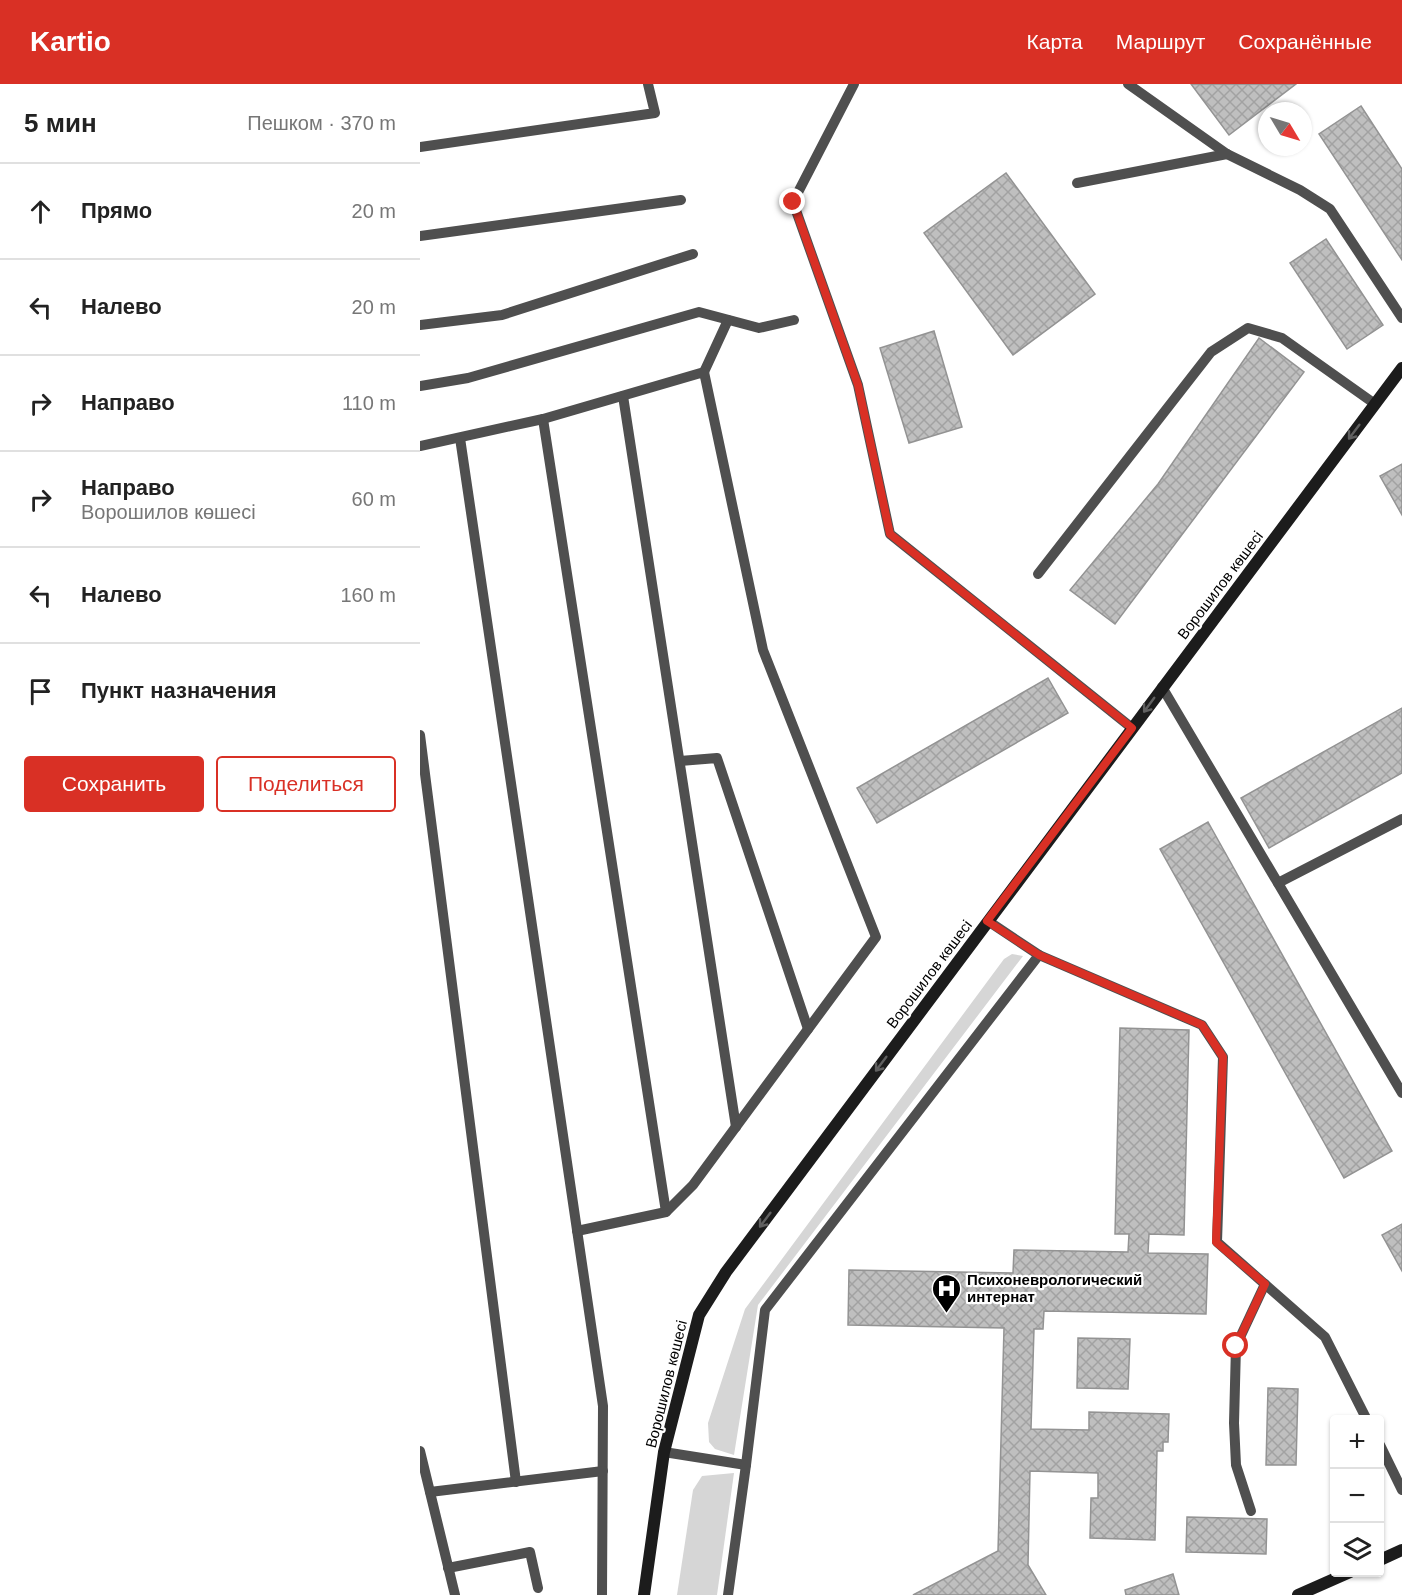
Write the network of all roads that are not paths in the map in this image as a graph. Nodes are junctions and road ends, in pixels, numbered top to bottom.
1 (648, 84) edge
2 (854, 84) edge
3 (1128, 84) edge
4 (420, 147) edge
5 (1227, 154) junction
6 (1077, 183) dead end
7 (681, 200) dead end
8 (420, 236) edge
9 (693, 254) dead end
10 (1402, 318) edge
11 (728, 320) junction
12 (794, 320) dead end
13 (420, 325) edge
14 (1402, 368) edge
15 (704, 372) junction
16 (420, 386) edge
17 (623, 396) junction
18 (1375, 404) junction
19 (543, 419) junction
20 (460, 438) junction
21 (420, 446) edge
22 (1038, 574) dead end
23 (1162, 687) junction
24 (1132, 728) junction
25 (420, 735) edge
26 (680, 761) junction
27 (1402, 819) edge
28 (1278, 883) junction
29 (987, 921) junction
30 (1039, 955) junction
31 (808, 1029) junction
32 (1402, 1093) edge
33 (736, 1127) junction
34 (666, 1212) junction
35 (577, 1231) junction
36 (1265, 1284) junction
37 (1364, 1415) edge
38 (420, 1451) edge
39 (664, 1452) junction
40 (1384, 1453) edge
41 (746, 1464) junction
42 (603, 1471) junction
43 (516, 1482) junction
44 (1402, 1490) edge
45 (430, 1492) junction
46 (1251, 1511) dead end
47 (1402, 1550) edge
48 (1384, 1558) edge
49 (448, 1568) junction
50 (1341, 1577) edge
51 (538, 1588) dead end
52 (1316, 1591) edge
53 (455, 1595) edge
54 (602, 1595) edge
55 (644, 1595) edge
56 (728, 1595) edge
57 (1299, 1595) edge

1 - 4 lane
2 - 24 lane
3 - 5 lane
5 - 6 lane
5 - 10 lane
7 - 8 lane
9 - 13 lane
11 - 12 lane
11 - 15 lane
11 - 16 lane
14 - 18 street, Ворошилов көшесі
15 - 17 lane
15 - 31 lane
17 - 19 lane
17 - 26 lane
18 - 22 lane
18 -> 23 street, Ворошилов көшесі
19 - 20 lane
19 - 34 lane
20 - 21 lane
20 - 35 lane
23 -> 24 street, Ворошилов көшесі
23 - 28 lane
24 - 29 street, Ворошилов көшесі
25 - 43 lane
26 - 31 lane
26 - 33 lane
27 - 28 lane
28 - 32 lane
29 - 30 lane
29 -> 39 street, Ворошилов көшесі
30 - 36 lane
30 - 41 lane
31 - 33 lane
33 - 34 lane
34 - 35 lane
35 - 42 lane
36 - 37 lane
36 - 46 lane
38 - 45 lane
39 - 41 lane
39 - 55 street, Ворошилов көшесі
40 - 44 lane
41 - 56 lane
42 - 43 lane
42 - 54 lane
43 - 45 lane
45 - 49 lane
47 - 48 street
49 - 51 lane
49 - 53 lane
50 - 52 street
52 - 57 street

